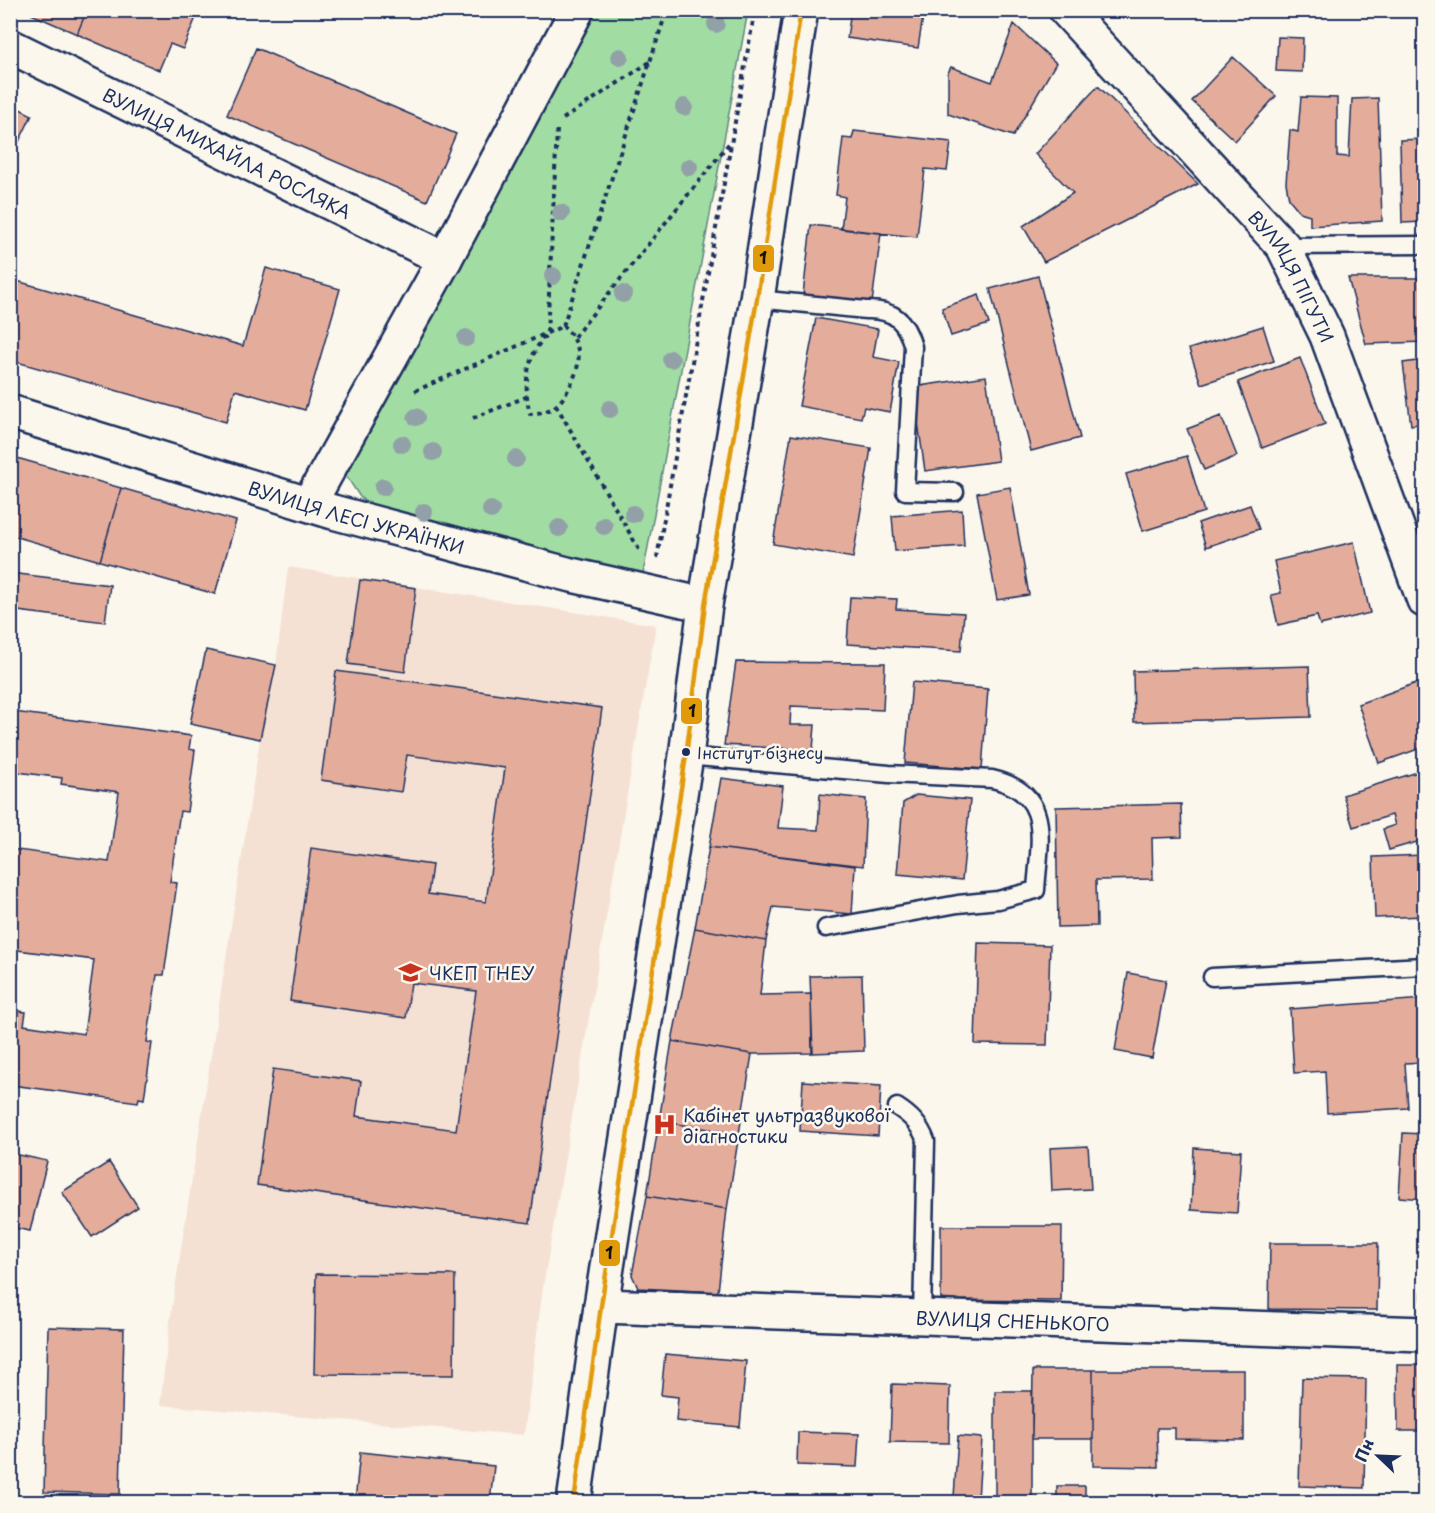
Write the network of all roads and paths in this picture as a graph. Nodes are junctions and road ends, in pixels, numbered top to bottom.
1 (577, 10) edge
2 (667, 10) edge
3 (755, 10) edge
4 (801, 10) edge
5 (1066, 10) edge
6 (10, 46) edge
7 (650, 62) junction
8 (732, 140) junction
9 (1425, 245) edge
10 (1282, 246) junction
11 (444, 259) junction
12 (757, 299) junction
13 (563, 326) junction
14 (547, 334) junction
15 (574, 337) junction
16 (411, 393) dead end
17 (526, 397) junction
18 (556, 405) junction
19 (10, 412) edge
20 (473, 418) dead end
21 (955, 492) dead end
22 (309, 504) junction
23 (652, 584) junction
24 (1425, 600) edge
25 (705, 605) junction
26 (686, 756) junction
27 (826, 928) dead end
28 (1425, 966) edge
29 (1212, 977) dead end
30 (897, 1107) dead end
31 (601, 1306) junction
32 (922, 1317) junction
33 (1425, 1334) edge
34 (574, 1503) edge

1 - 11 street
2 - 7 path
3 - 8 path
4 - 12 street
5 - 10 street, ВУЛИЦЯ ПІГУТИ
6 - 11 street, ВУЛИЦЯ МИХАЙЛА РОСЛЯКА
7 - 13 path
7 - 14 path
8 - 15 path
8 - 23 path
9 - 10 lane
10 - 24 street, ВУЛИЦЯ ПІГУТИ
11 - 22 street
12 - 21 lane
12 - 25 street
13 - 14 path
13 - 15 path
14 - 16 path
14 - 17 path
15 - 18 path
17 - 18 path
17 - 20 path
18 - 23 path
19 - 22 street, ВУЛИЦЯ ЛЕСІ УКРАЇНКИ
22 - 23 street, ВУЛИЦЯ ЛЕСІ УКРАЇНКИ
23 - 25 street, ВУЛИЦЯ ЛЕСІ УКРАЇНКИ
25 - 26 street
26 - 27 lane
26 - 31 street
28 - 29 lane
30 - 32 lane
31 - 32 street, ВУЛИЦЯ СНЕНЬКОГО
31 - 34 street
32 - 33 street, ВУЛИЦЯ СНЕНЬКОГО

